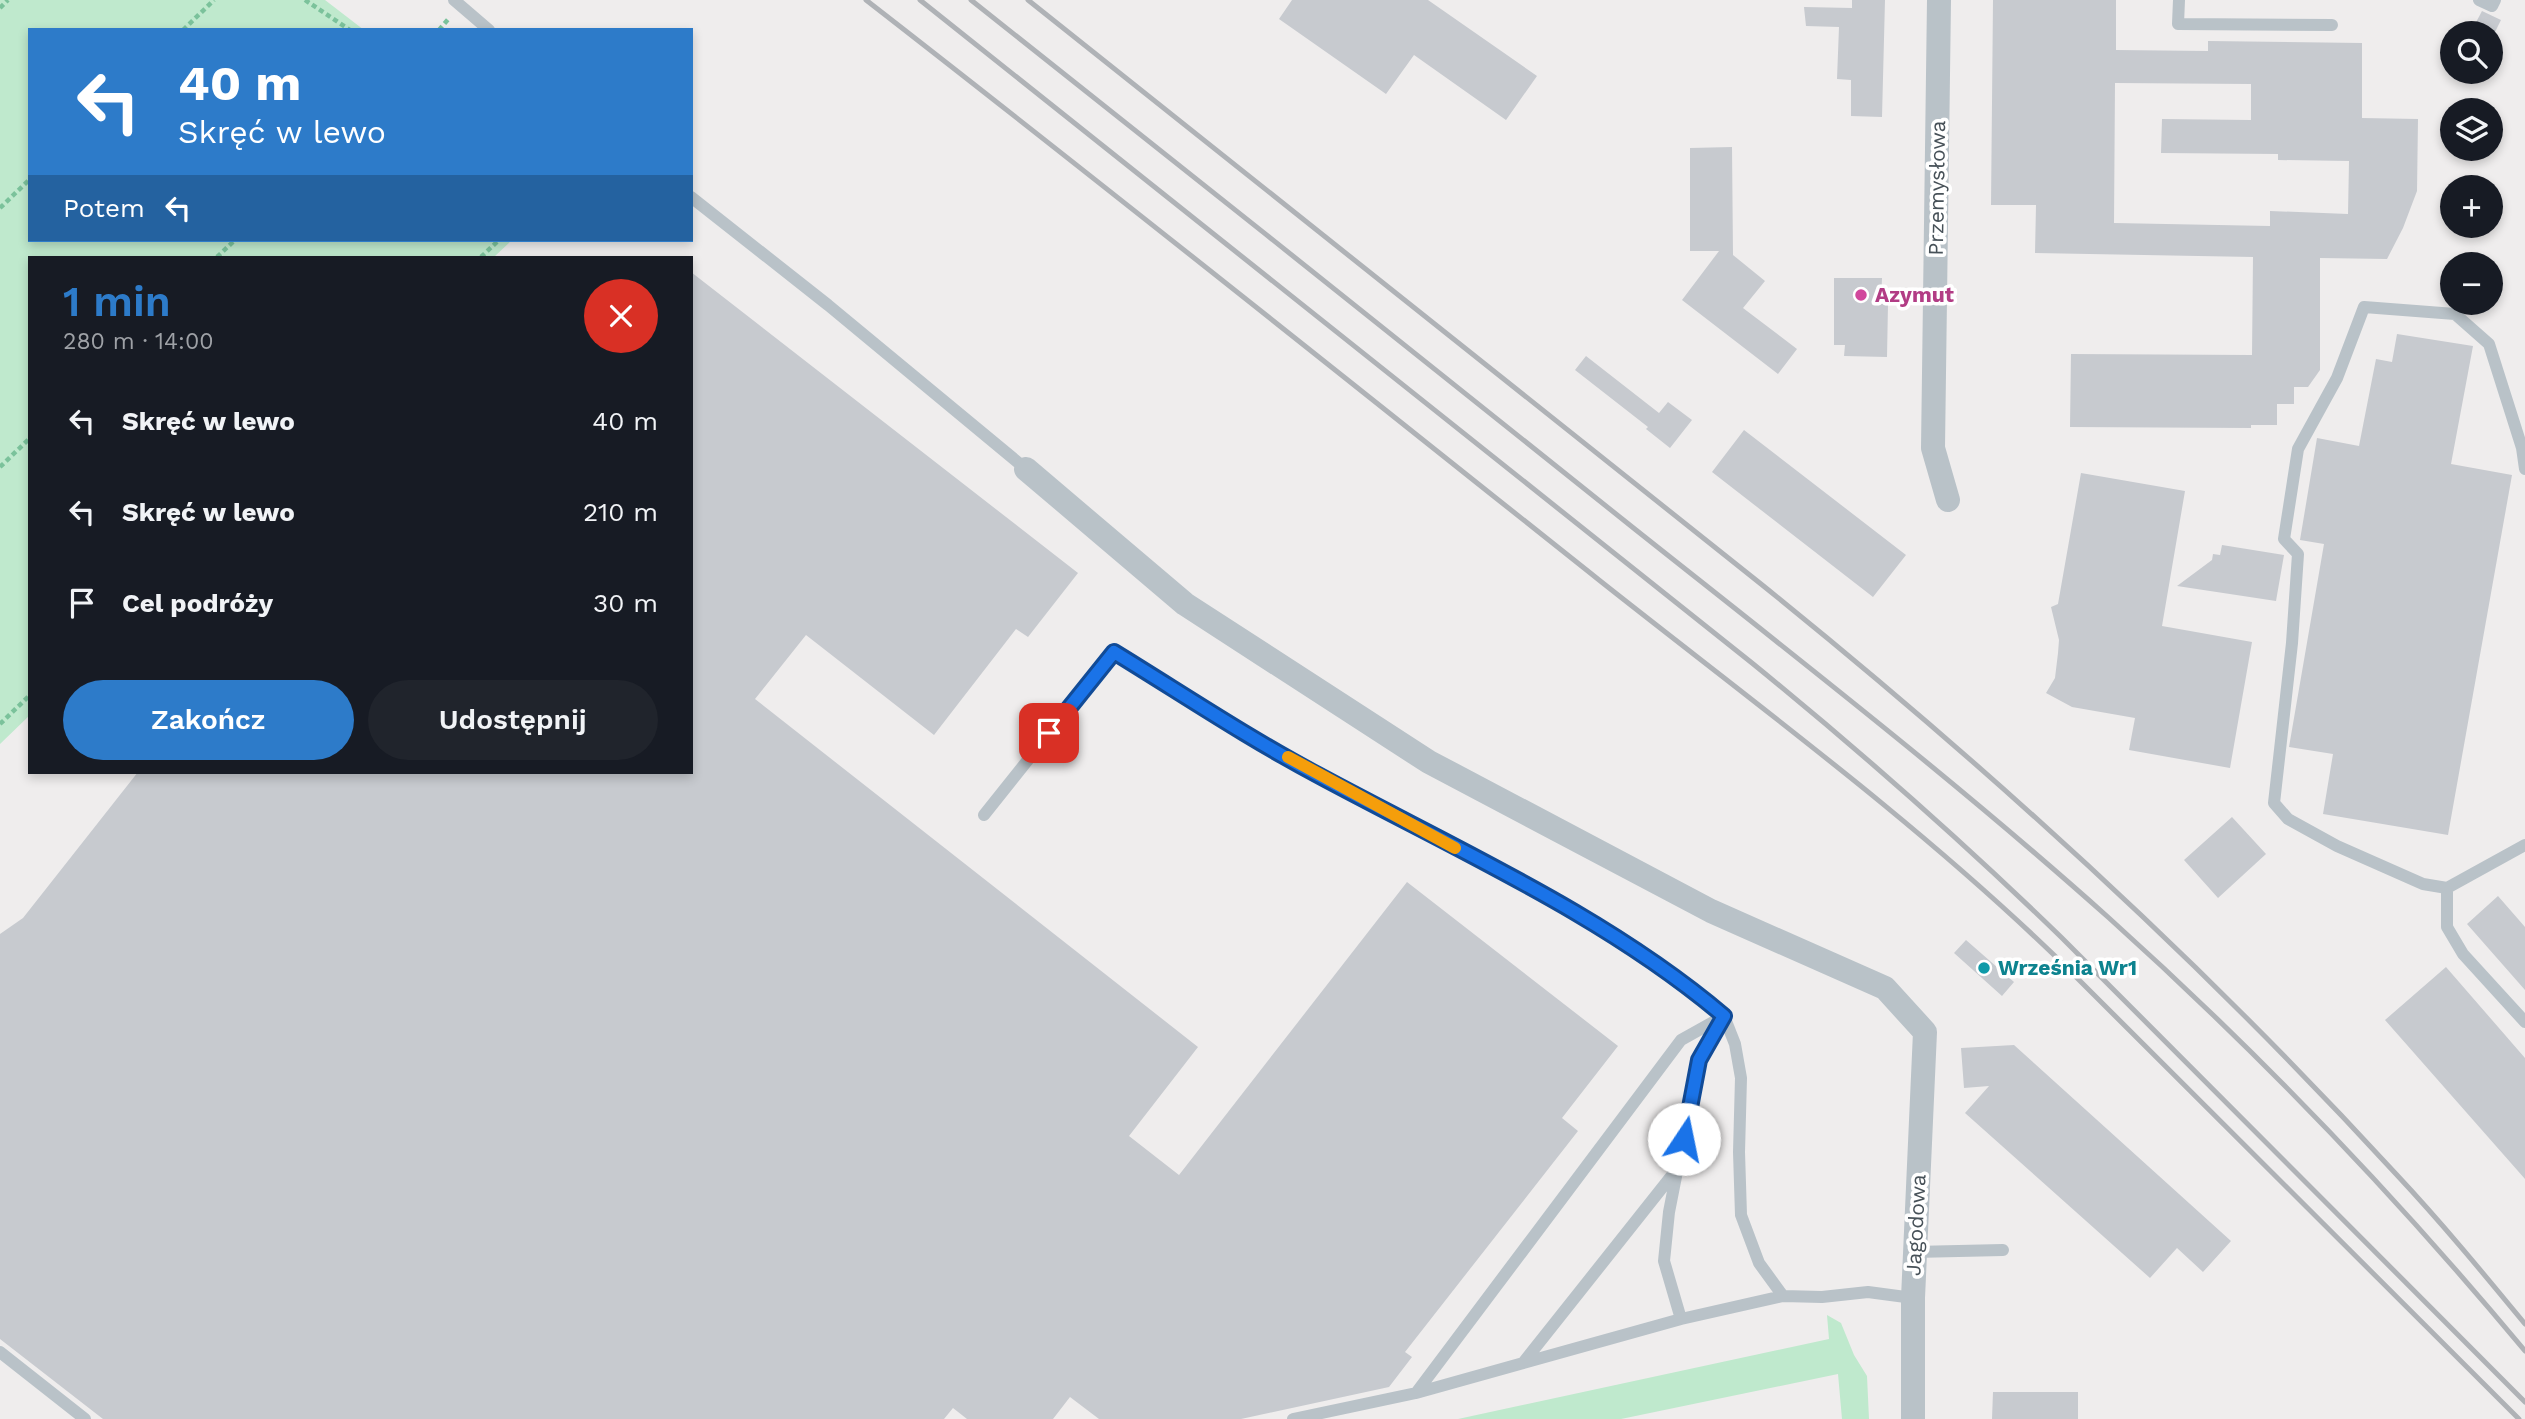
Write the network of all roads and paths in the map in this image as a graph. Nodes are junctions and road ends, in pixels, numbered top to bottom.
1 (8, 0) edge
2 (214, 0) edge
3 (305, 0) edge
4 (454, 0) edge
5 (1939, 0) edge
6 (2179, 0) edge
7 (2479, 0) edge
8 (2495, 0) edge
9 (0, 8) edge
10 (2332, 25) dead end
11 (185, 28) edge
12 (346, 28) edge
13 (487, 28) edge
14 (28, 181) edge
15 (693, 199) edge
16 (0, 208) edge
17 (233, 242) edge
18 (497, 242) edge
19 (218, 256) edge
20 (482, 256) edge
21 (28, 441) edge
22 (0, 467) edge
23 (1026, 469) joint
24 (2525, 469) edge
25 (1948, 500) dead end
26 (28, 697) edge
27 (0, 724) edge
28 (984, 815) dead end
29 (2525, 845) edge
30 (2447, 888) junction
31 (1724, 1016) junction
32 (2525, 1022) edge
33 (1679, 1165) junction
34 (2003, 1250) dead end
35 (1914, 1252) junction
36 (1783, 1296) junction
37 (1913, 1298) junction
38 (1681, 1320) junction
39 (0, 1352) edge
40 (1522, 1363) junction
41 (1416, 1393) junction
42 (85, 1419) edge
43 (1293, 1419) edge
44 (1913, 1419) edge

1 - 9 path
2 - 11 path
3 - 12 path
4 - 13 lane
5 - 25 street, Przemysłowa
6 - 10 lane
7 - 8 lane
14 - 16 path
15 - 23 lane
17 - 19 path
18 - 20 path
21 - 22 path
23 - 35 street, Jagodowa
24 - 30 lane
26 - 27 path
28 - 31 lane
29 - 30 lane
30 - 32 lane
31 - 33 lane
31 - 36 lane
31 - 41 lane
33 - 38 lane
33 - 40 lane
34 - 35 lane
35 - 37 street, Jagodowa
36 - 37 lane
36 - 38 lane
37 - 44 street, Jagodowa
38 - 40 lane
39 - 42 lane
40 - 41 lane
41 - 43 lane

